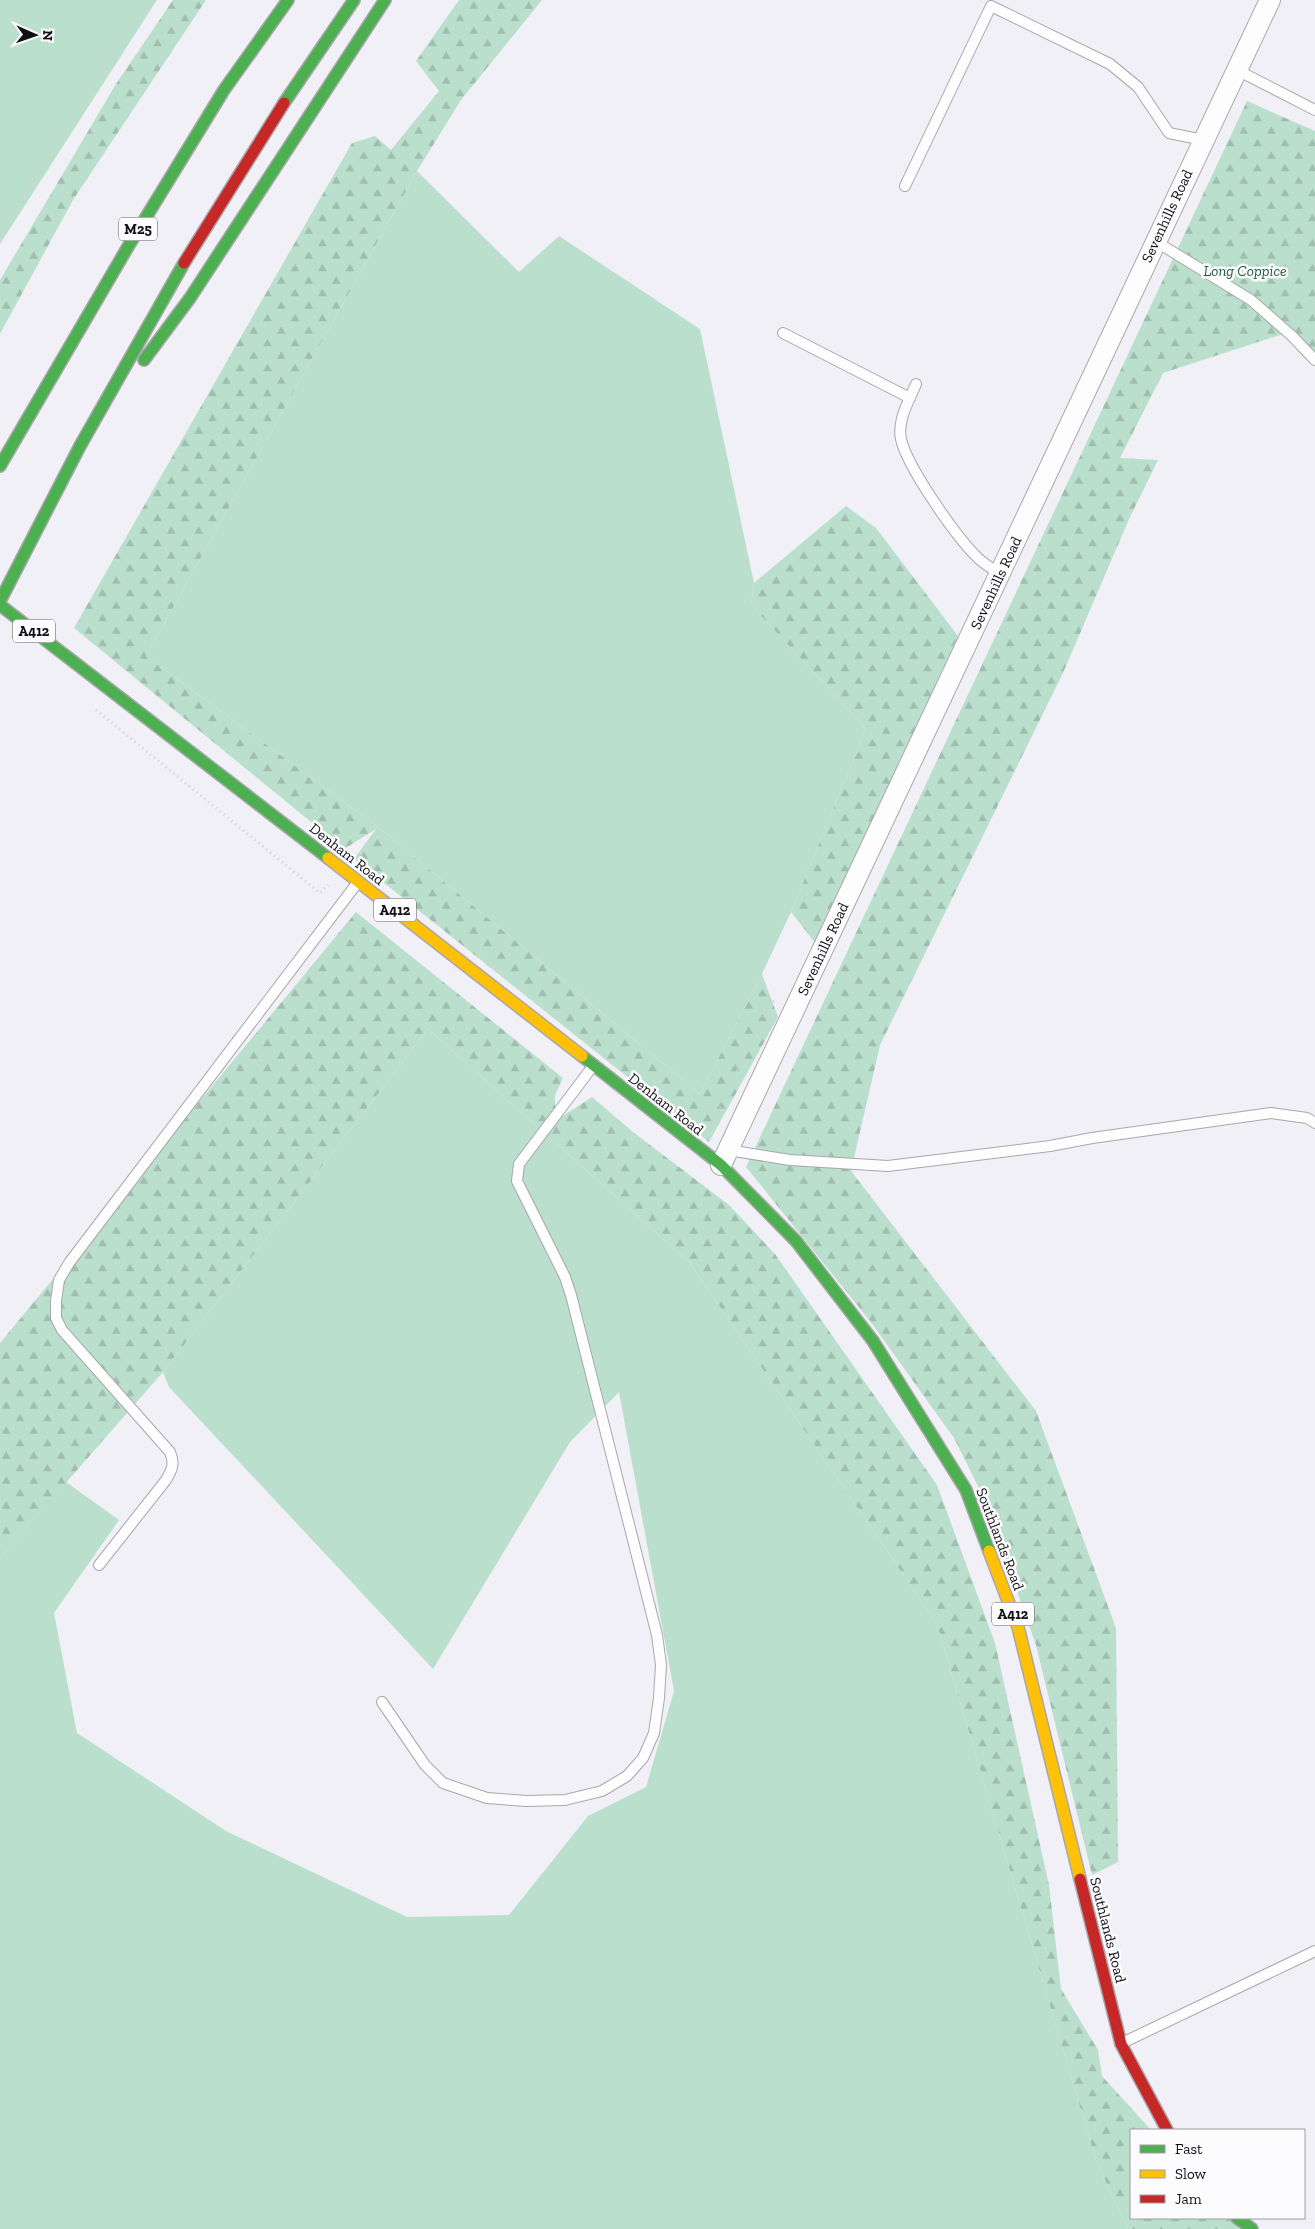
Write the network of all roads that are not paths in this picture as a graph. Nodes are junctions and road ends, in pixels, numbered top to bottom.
1 (288, 0) edge
2 (354, 0) edge
3 (364, 0) edge
4 (385, 0) edge
5 (1270, 0) edge
6 (1237, 70) junction
7 (297, 81) junction
8 (1315, 110) edge
9 (1203, 140) junction
10 (905, 186) dead end
11 (1156, 241) junction
12 (783, 333) dead end
13 (1315, 360) edge
14 (916, 384) dead end
15 (910, 398) junction
16 (76, 451) junction
17 (0, 466) edge
18 (1000, 574) junction
19 (0, 601) edge
20 (0, 605) edge
21 (358, 881) junction
22 (593, 1066) junction
23 (1315, 1123) edge
24 (725, 1157) junction
25 (99, 1565) dead end
26 (382, 1702) dead end
27 (1315, 1950) edge
28 (1121, 2044) junction
29 (1166, 2129) edge
30 (1238, 2219) edge
31 (1252, 2229) edge

1 - 17 main road, M25
2 - 7 main road
3 - 7 main road
4 - 16 main road
5 - 6 street, Sevenhills Road
6 - 8 lane
6 - 9 street, Sevenhills Road
7 - 16 main road
9 - 10 lane
9 - 11 street, Sevenhills Road
11 - 13 lane
11 - 18 street, Sevenhills Road
12 - 15 lane
14 - 15 lane
15 - 18 lane
16 - 19 main road
18 - 24 street, Sevenhills Road
20 - 21 main road, Denham Road / A412
21 - 22 main road, Denham Road / A412
21 - 25 lane
22 - 24 main road, Denham Road / A412
22 - 26 lane
23 - 24 lane
24 - 28 main road, Southlands Road / A412
27 - 28 lane
28 - 29 main road, Southlands Road / A412
30 - 31 main road

